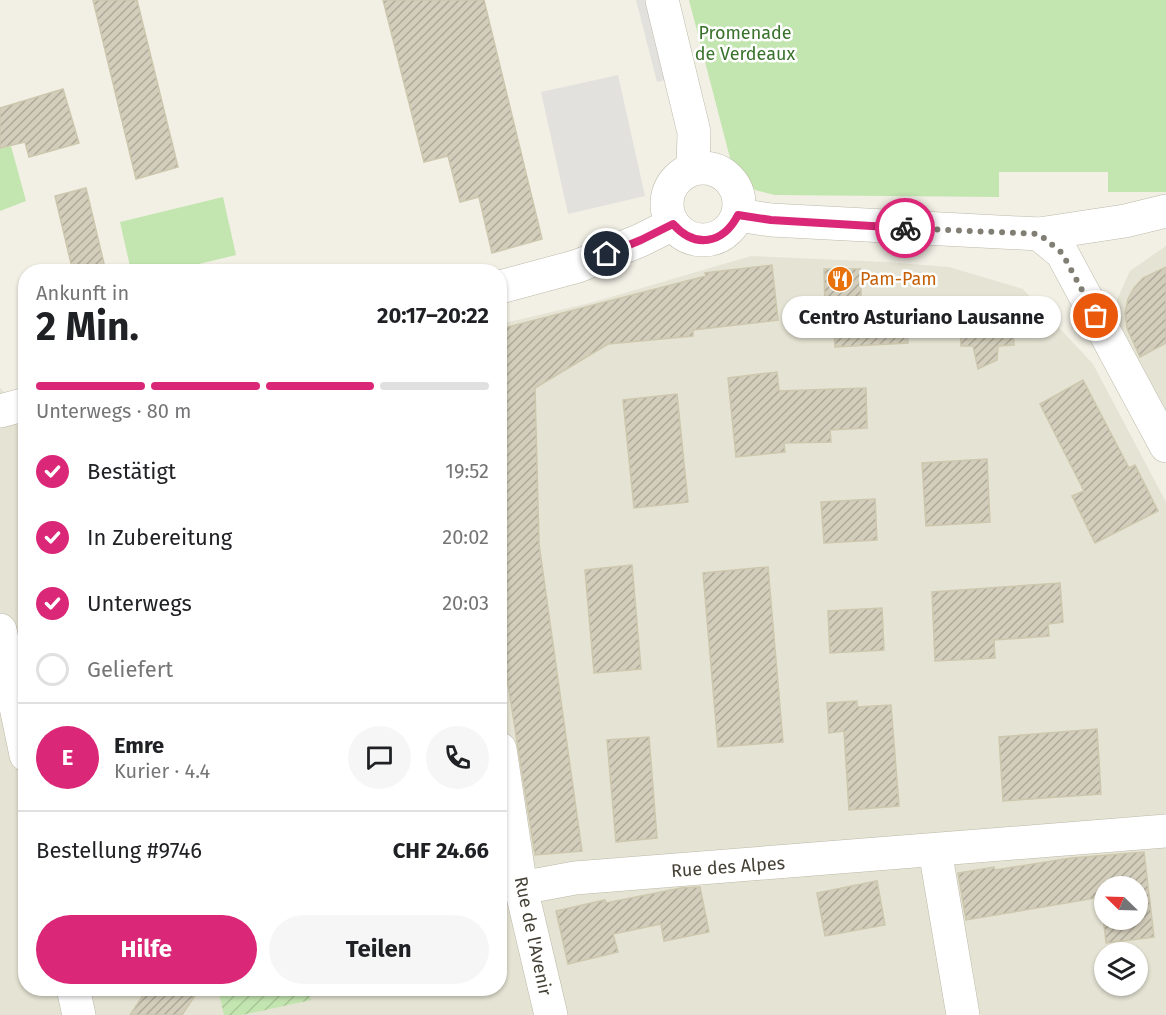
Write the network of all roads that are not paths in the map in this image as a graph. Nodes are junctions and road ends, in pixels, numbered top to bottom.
1 (662, 0) edge
2 (693, 169) junction
3 (1166, 211) edge
4 (738, 215) junction
5 (1125, 221) junction
6 (673, 224) junction
7 (1039, 234) junction
8 (1166, 234) edge
9 (507, 285) edge
10 (18, 406) edge
11 (0, 411) edge
12 (1166, 446) edge
13 (0, 630) edge
14 (18, 717) edge
15 (507, 795) edge
16 (1166, 831) edge
17 (934, 850) junction
18 (521, 888) junction
19 (75, 996) edge
20 (79, 1015) edge
21 (551, 1015) edge
22 (963, 1015) edge

1 - 2 street
2 - 4 street
2 - 6 street
3 - 5 street
4 - 6 street
4 - 7 street
5 - 7 street
5 - 8 street
6 - 9 street
7 - 12 street
10 - 11 street
13 - 14 street
15 - 18 street, Rue de l'Avenir
16 - 17 street, Rue des Alpes
17 - 18 street, Rue des Alpes
17 - 22 street
18 - 21 street, Rue de l'Avenir
19 - 20 street

